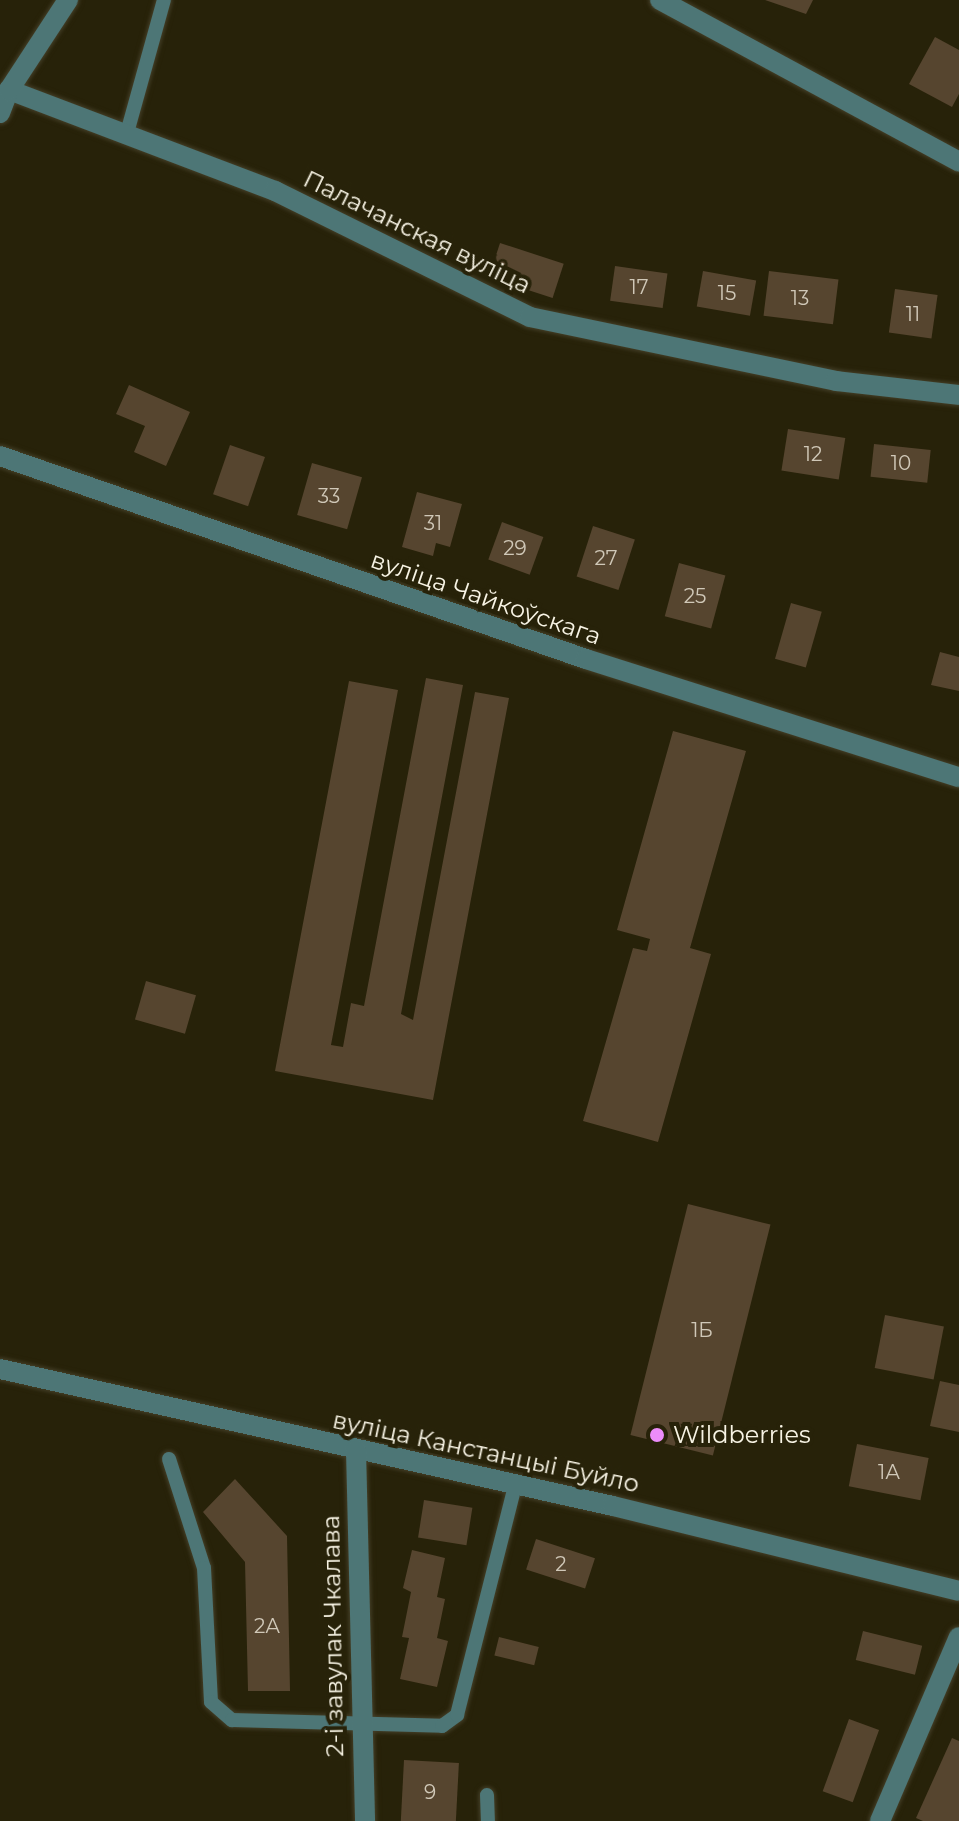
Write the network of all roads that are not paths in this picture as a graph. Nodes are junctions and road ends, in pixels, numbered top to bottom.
1 (68, 0) edge
2 (164, 0) edge
3 (660, 0) edge
4 (9, 90) junction
5 (0, 113) edge
6 (127, 133) junction
7 (959, 162) edge
8 (959, 395) edge
9 (0, 456) edge
10 (959, 777) edge
11 (0, 1369) edge
12 (356, 1450) junction
13 (169, 1459) dead end
14 (515, 1485) junction
15 (959, 1591) edge
16 (959, 1637) edge
17 (363, 1723) junction
18 (487, 1795) dead end
19 (365, 1821) edge
20 (488, 1821) edge
21 (880, 1821) edge

1 - 4 street
2 - 6 lane
3 - 7 street
4 - 5 street
4 - 6 street, Палачанская вуліца
6 - 8 street, Палачанская вуліца
9 - 10 street, вуліца Чайкоўскага
11 - 12 street, вуліца Канстанцыі Буйло
12 - 14 street, вуліца Канстанцыі Буйло
12 - 17 street, 2-і завулак Чкалава
13 - 17 lane
14 - 15 street, вуліца Канстанцыі Буйло
14 - 17 lane
16 - 21 street
17 - 19 street, 2-і завулак Чкалава
18 - 20 lane

